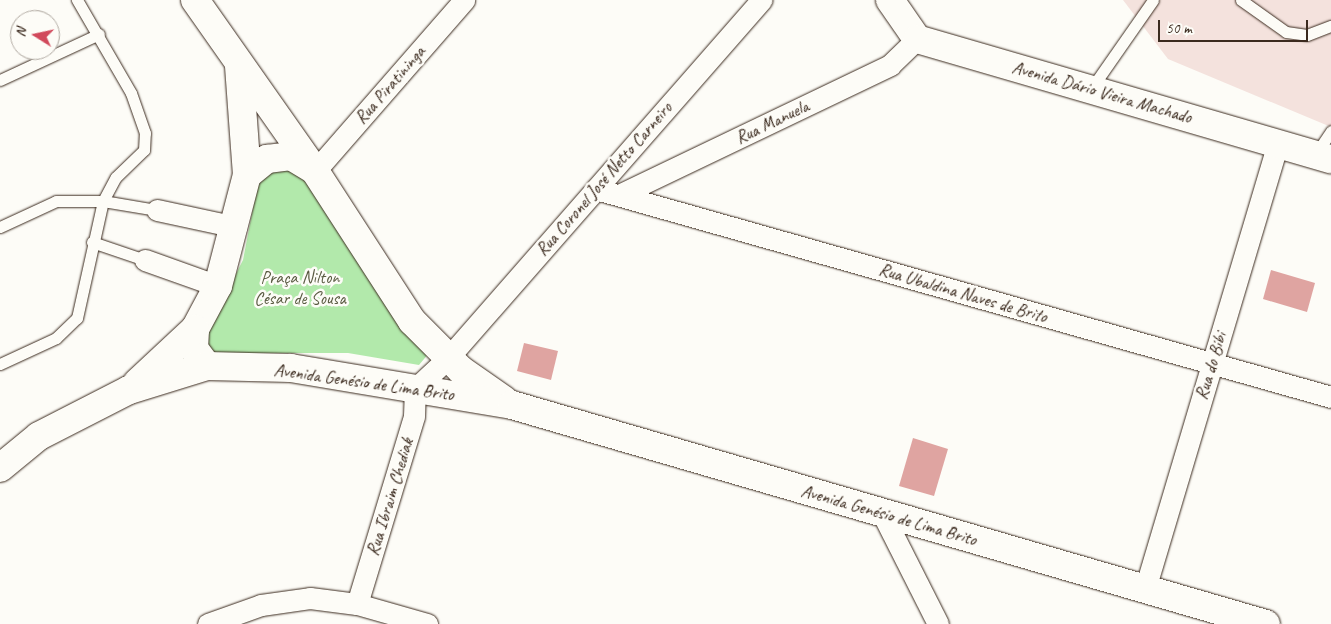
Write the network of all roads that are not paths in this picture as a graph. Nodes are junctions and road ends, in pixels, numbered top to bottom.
1 (77, 0) edge
2 (195, 0) edge
3 (464, 0) edge
4 (761, 0) edge
5 (890, 0) edge
6 (1153, 0) edge
7 (1246, 1) edge
8 (1331, 26) edge
9 (99, 34) junction
10 (917, 39) junction
11 (239, 64) junction
12 (0, 80) edge
13 (1091, 89) junction
14 (1331, 131) edge
15 (1278, 144) junction
16 (1323, 157) edge
17 (315, 171) junction
18 (247, 175) junction
19 (596, 189) junction
20 (619, 195) junction
21 (103, 201) junction
22 (157, 210) joint
23 (0, 227) edge
24 (236, 227) junction
25 (92, 242) junction
26 (145, 260) joint
27 (218, 286) junction
28 (194, 330) junction
29 (439, 348) junction
30 (1212, 363) junction
31 (0, 364) edge
32 (207, 366) junction
33 (415, 388) junction
34 (128, 390) junction
35 (1331, 397) edge
36 (512, 405) junction
37 (0, 468) edge
38 (882, 513) junction
39 (1145, 589) junction
40 (357, 604) junction
41 (208, 624) edge
42 (427, 624) edge
43 (938, 624) edge
44 (1266, 624) edge

1 - 9 lane
2 - 11 street, Avenida Genésio de Lima Brito
3 - 17 street, Rua Piratininga
4 - 19 street, Rua Coronel José Netto Carneiro
5 - 10 street
6 - 13 lane
7 - 8 lane
9 - 12 lane
9 - 21 lane
10 - 13 street, Avenida Dário Vieira Machado
10 - 20 street, Rua Manuela
11 - 17 street, Avenida Genésio de Lima Brito
11 - 18 street, Avenida Genésio de Lima Brito
13 - 15 street, Avenida Dário Vieira Machado
14 - 16 lane
15 - 16 street, Avenida Dário Vieira Machado
15 - 30 street, Rua do Bibi
17 - 18 street
17 - 29 street, Avenida Genésio de Lima Brito
18 - 24 street, Avenida Genésio de Lima Brito
19 - 20 street, Rua Ubaldina Naves de Brito
19 - 29 street, Rua Coronel José Netto Carneiro
20 - 30 street, Rua Ubaldina Naves de Brito
21 - 22 lane
21 - 23 lane
21 - 25 lane
22 - 24 street
24 - 27 street, Avenida Genésio de Lima Brito
25 - 26 lane
25 - 31 lane
26 - 27 street
27 - 28 street, Avenida Genésio de Lima Brito
28 - 32 street
28 - 34 street, Avenida Genésio de Lima Brito
29 - 33 street, Rua Coronel José Netto Carneiro
29 - 36 street, Avenida Genésio de Lima Brito
30 - 35 street, Rua Ubaldina Naves de Brito
30 - 39 street, Rua do Bibi
32 - 33 street, Avenida Genésio de Lima Brito
32 - 34 street, Avenida Genésio de Lima Brito
33 - 36 street, Avenida Genésio de Lima Brito
33 - 40 street, Rua Ibraim Chediak
34 - 37 street, Avenida Genésio de Lima Brito
36 - 38 street, Avenida Genésio de Lima Brito
38 - 39 street, Avenida Genésio de Lima Brito
38 - 43 street
39 - 44 street, Avenida Genésio de Lima Brito
40 - 41 street
40 - 42 street

